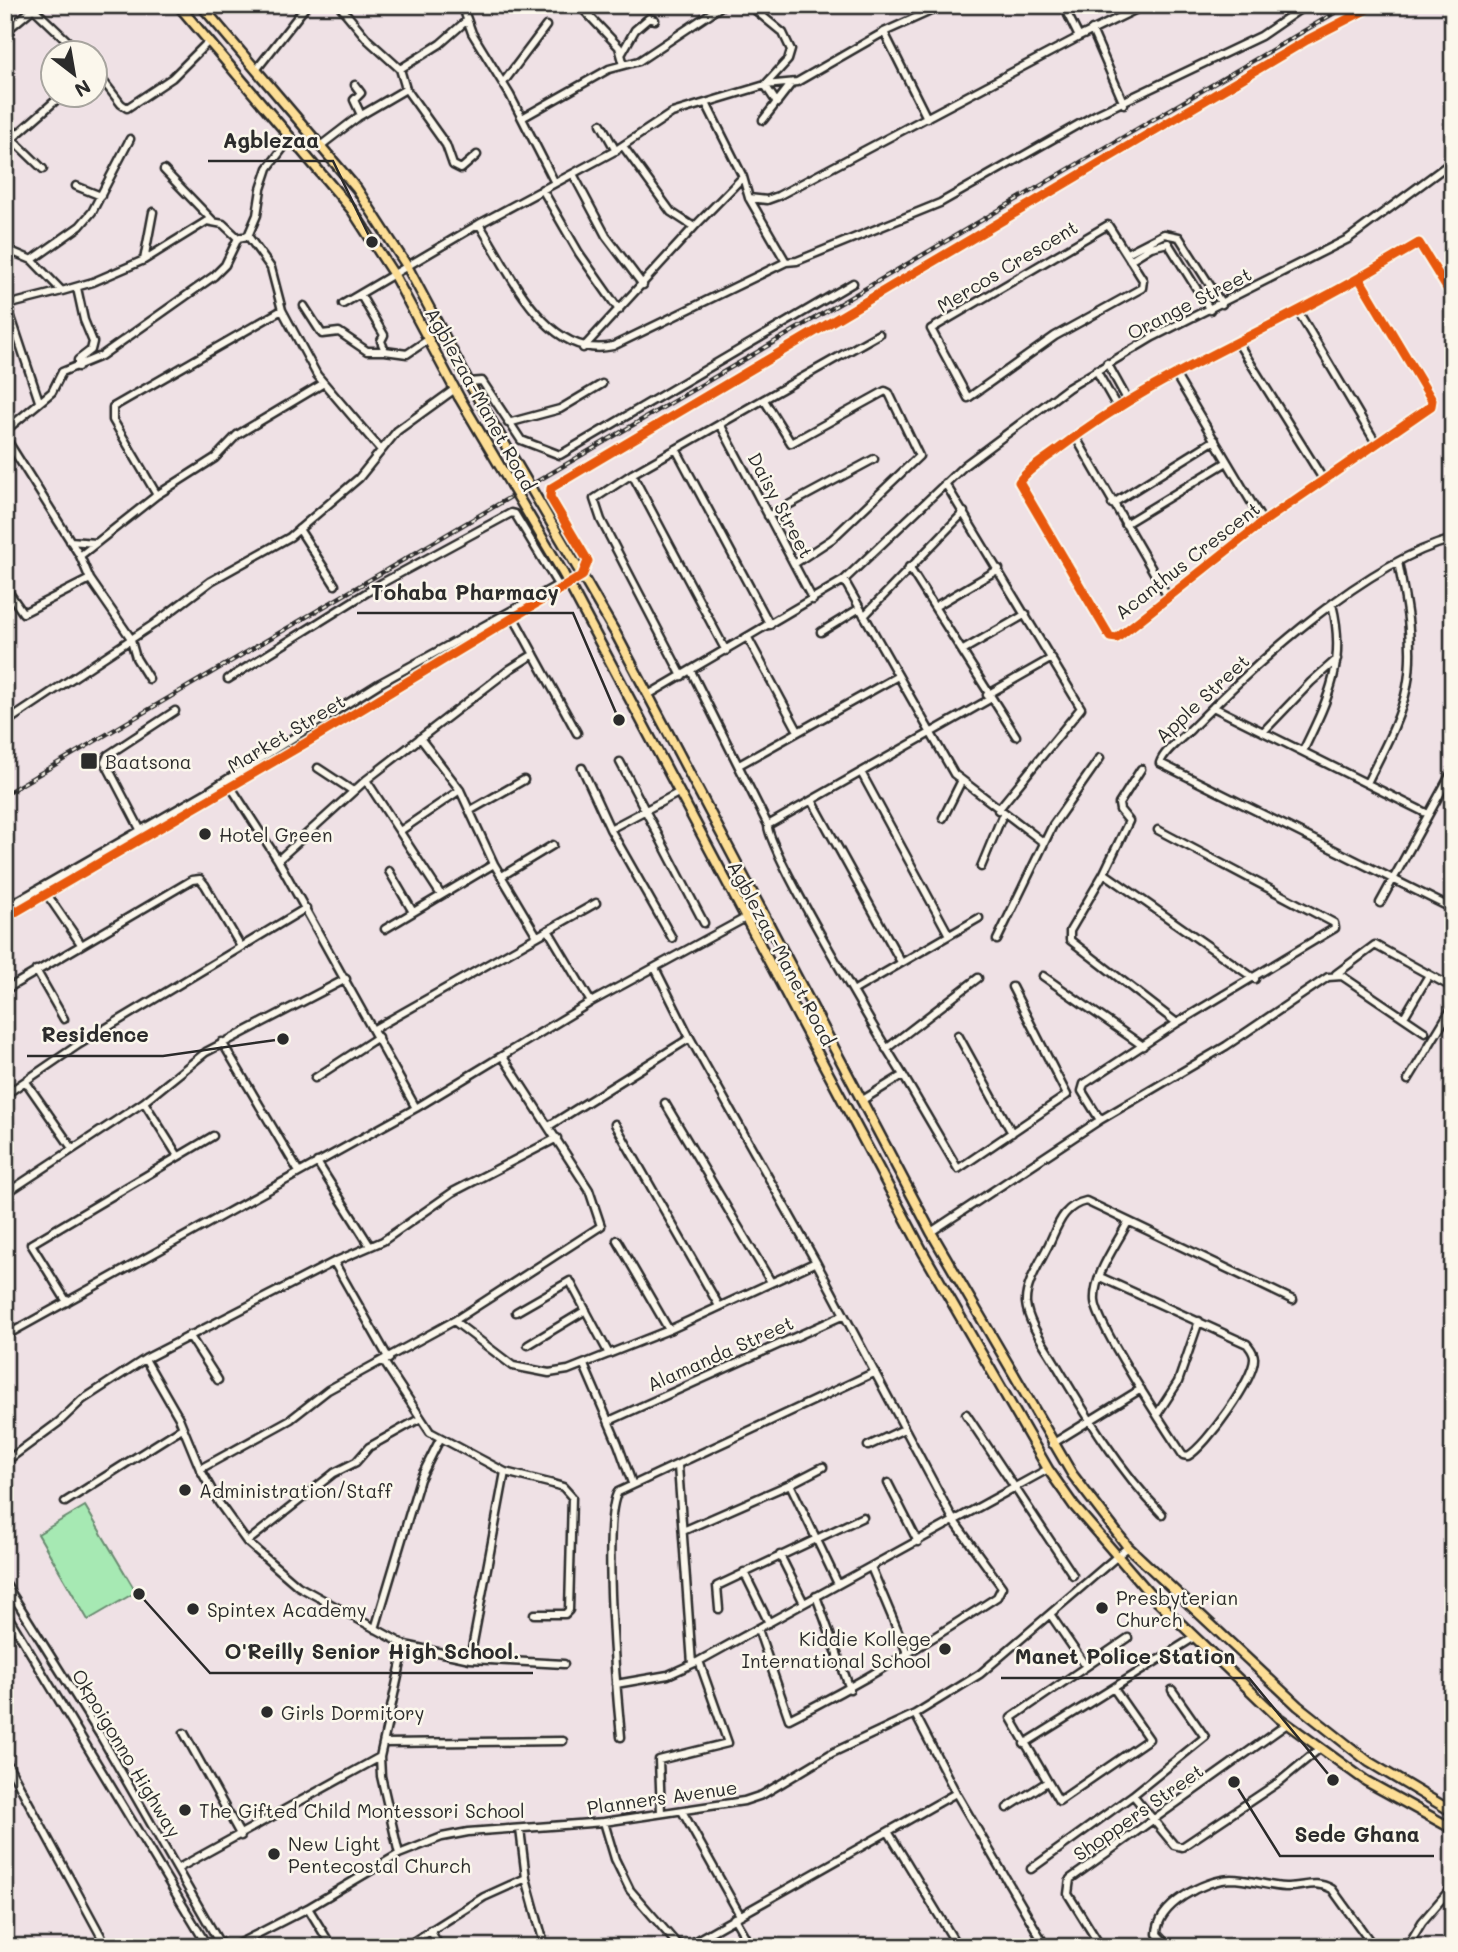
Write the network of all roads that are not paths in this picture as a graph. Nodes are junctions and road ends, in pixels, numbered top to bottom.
1 (178, 5) edge
2 (201, 5) edge
3 (307, 5) edge
4 (339, 5) edge
5 (461, 5) edge
6 (579, 5) edge
7 (723, 5) edge
8 (749, 5) edge
9 (944, 5) edge
10 (1063, 5) edge
11 (1144, 5) edge
12 (1374, 5) edge
13 (1302, 6) edge
14 (35, 7) edge
15 (655, 20) dead end
16 (466, 21) junction
17 (546, 26) dead end
18 (1092, 30) junction
19 (5, 32) edge
20 (884, 32) junction
21 (1079, 37) junction
22 (65, 38) edge
23 (209, 41) junction
24 (622, 53) junction
25 (624, 65) junction
26 (400, 69) junction
27 (256, 70) junction
28 (503, 83) junction
29 (791, 84) junction
30 (355, 85) dead end
31 (765, 85) junction
32 (108, 87) edge
33 (406, 89) junction
34 (777, 103) junction
35 (1124, 104) junction
36 (707, 105) junction
37 (47, 108) edge
38 (361, 115) junction
39 (522, 117) junction
40 (926, 118) junction
41 (763, 120) dead end
42 (601, 124) dead end
43 (12, 139) junction
44 (130, 139) dead end
45 (290, 139) junction
46 (5, 145) edge
47 (623, 146) junction
48 (319, 147) junction
49 (616, 150) junction
50 (477, 156) dead end
51 (1453, 161) edge
52 (43, 169) dead end
53 (164, 170) dead end
54 (573, 174) junction
55 (743, 177) junction
56 (555, 183) junction
57 (76, 186) dead end
58 (542, 189) junction
59 (101, 196) junction
60 (750, 198) junction
61 (153, 212) dead end
62 (213, 221) junction
63 (479, 224) junction
64 (694, 228) junction
65 (248, 236) junction
66 (238, 238) junction
67 (5, 242) edge
68 (1129, 257) junction
69 (32, 260) junction
70 (144, 260) junction
71 (786, 262) junction
72 (407, 266) junction
73 (394, 275) junction
74 (1359, 278) junction
75 (853, 283) dead end
76 (643, 285) junction
77 (77, 288) junction
78 (62, 290) junction
79 (360, 294) junction
80 (1453, 298) edge
81 (6, 302) edge
82 (343, 304) dead end
83 (1222, 304) junction
84 (304, 306) dead end
85 (282, 310) junction
86 (619, 310) junction
87 (1210, 310) junction
88 (1299, 313) junction
89 (879, 334) dead end
90 (429, 339) junction
91 (1238, 343) junction
92 (583, 348) junction
93 (385, 351) junction
94 (1107, 363) junction
95 (78, 367) junction
96 (1096, 370) junction
97 (1175, 374) junction
98 (324, 383) junction
99 (602, 384) dead end
100 (470, 385) junction
101 (457, 393) junction
102 (38, 401) junction
103 (764, 401) junction
104 (1128, 401) junction
105 (1117, 407) junction
106 (508, 423) junction
107 (720, 424) junction
108 (5, 431) edge
109 (1075, 436) junction
110 (5, 437) edge
111 (1215, 440) junction
112 (1376, 443) junction
113 (380, 449) junction
114 (676, 449) junction
115 (874, 459) dead end
116 (1227, 462) junction
117 (632, 474) junction
118 (1322, 480) junction
119 (945, 483) junction
120 (157, 495) junction
121 (1112, 504) junction
122 (964, 512) junction
123 (768, 516) junction
124 (1264, 522) junction
125 (1125, 524) junction
126 (299, 530) junction
127 (1453, 539) edge
128 (70, 541) junction
129 (96, 543) junction
130 (80, 555) junction
131 (1398, 562) junction
132 (794, 564) junction
133 (909, 568) junction
134 (999, 569) junction
135 (582, 576) junction
136 (90, 579) junction
137 (845, 580) junction
138 (569, 583) junction
139 (335, 585) dead end
140 (558, 585) junction
141 (5, 587) edge
142 (1168, 597) junction
143 (813, 600) junction
144 (1332, 604) junction
145 (936, 606) junction
146 (860, 608) junction
147 (1026, 614) junction
148 (864, 616) junction
149 (514, 618) junction
150 (770, 625) junction
151 (821, 632) dead end
152 (130, 638) junction
153 (748, 638) junction
154 (963, 650) junction
155 (726, 651) junction
156 (534, 654) junction
157 (1052, 658) junction
158 (1338, 659) junction
159 (691, 671) junction
160 (682, 676) junction
161 (898, 676) junction
162 (149, 678) dead end
163 (228, 679) dead end
164 (648, 695) junction
165 (988, 697) junction
166 (1213, 707) junction
167 (175, 711) dead end
168 (5, 723) edge
169 (799, 731) junction
170 (1264, 732) junction
171 (577, 733) dead end
172 (930, 733) junction
173 (1016, 736) dead end
174 (420, 738) junction
175 (1303, 751) junction
176 (1100, 758) dead end
177 (620, 762) dead end
178 (739, 765) junction
179 (318, 768) dead end
180 (582, 768) dead end
181 (1141, 769) dead end
182 (1453, 770) edge
183 (862, 774) junction
184 (366, 780) junction
185 (524, 780) dead end
186 (961, 782) junction
187 (1367, 783) junction
188 (231, 787) junction
189 (460, 790) junction
190 (353, 792) junction
191 (680, 792) junction
192 (813, 802) junction
193 (645, 809) junction
194 (471, 810) junction
195 (1000, 812) junction
196 (1428, 814) junction
197 (943, 818) dead end
198 (768, 825) junction
199 (140, 829) junction
200 (610, 829) junction
201 (1158, 830) dead end
202 (400, 831) junction
203 (1043, 842) junction
204 (552, 845) dead end
205 (278, 860) junction
206 (495, 864) junction
207 (981, 867) dead end
208 (389, 871) dead end
209 (1104, 873) junction
210 (502, 876) junction
211 (1394, 881) junction
212 (46, 893) junction
213 (441, 895) junction
214 (596, 903) dead end
215 (1380, 903) dead end
216 (5, 908) edge
217 (306, 908) junction
218 (762, 909) junction
219 (1453, 909) edge
220 (413, 912) junction
221 (747, 917) junction
222 (5, 918) edge
223 (979, 918) dead end
224 (704, 923) dead end
225 (385, 929) dead end
226 (548, 930) junction
227 (949, 935) junction
228 (537, 936) junction
229 (672, 938) dead end
230 (997, 940) dead end
231 (81, 944) junction
232 (240, 945) junction
233 (901, 962) junction
234 (655, 968) junction
235 (36, 970) junction
236 (1336, 974) junction
237 (1429, 975) junction
238 (1043, 976) dead end
239 (978, 978) dead end
240 (346, 979) junction
241 (1255, 979) junction
242 (1446, 984) dead end
243 (1012, 987) dead end
244 (5, 990) edge
245 (853, 991) junction
246 (591, 1002) junction
247 (1453, 1006) edge
248 (1404, 1017) junction
249 (64, 1019) dead end
250 (1177, 1023) junction
251 (374, 1028) junction
252 (1425, 1032) dead end
253 (958, 1035) dead end
254 (378, 1037) junction
255 (690, 1038) junction
256 (222, 1042) junction
257 (1143, 1046) junction
258 (886, 1049) junction
259 (503, 1057) junction
260 (902, 1074) junction
261 (315, 1078) dead end
262 (1408, 1080) dead end
263 (26, 1082) junction
264 (5, 1095) edge
265 (861, 1101) junction
266 (144, 1102) junction
267 (666, 1103) dead end
268 (416, 1108) junction
269 (1100, 1120) junction
270 (615, 1124) dead end
271 (549, 1126) junction
272 (1012, 1133) junction
273 (214, 1136) dead end
274 (557, 1138) junction
275 (72, 1148) junction
276 (178, 1156) junction
277 (317, 1162) junction
278 (299, 1172) junction
279 (5, 1194) edge
280 (1128, 1222) junction
281 (931, 1232) junction
282 (617, 1240) dead end
283 (370, 1246) junction
284 (334, 1262) junction
285 (816, 1262) junction
286 (1100, 1277) junction
287 (771, 1282) junction
288 (1293, 1300) dead end
289 (66, 1302) junction
290 (719, 1306) junction
291 (586, 1310) junction
292 (516, 1312) dead end
293 (844, 1315) junction
294 (454, 1321) junction
295 (1199, 1321) junction
296 (669, 1330) junction
297 (189, 1335) junction
298 (5, 1336) edge
299 (528, 1345) dead end
300 (609, 1354) junction
301 (145, 1359) junction
302 (386, 1360) junction
303 (583, 1365) junction
304 (875, 1372) junction
305 (218, 1380) dead end
306 (1142, 1389) junction
307 (1158, 1413) junction
308 (966, 1414) dead end
309 (419, 1419) junction
310 (1089, 1420) junction
311 (609, 1421) junction
312 (182, 1428) junction
313 (904, 1429) junction
314 (440, 1439) junction
315 (1052, 1444) junction
316 (868, 1446) dead end
317 (5, 1462) edge
318 (678, 1466) junction
319 (823, 1467) dead end
320 (1048, 1468) junction
321 (200, 1469) junction
322 (505, 1472) junction
323 (632, 1483) junction
324 (888, 1483) dead end
325 (790, 1484) junction
326 (1015, 1490) junction
327 (65, 1502) dead end
328 (1162, 1514) dead end
329 (863, 1517) dead end
330 (954, 1521) junction
331 (683, 1531) junction
332 (817, 1538) junction
333 (247, 1542) junction
334 (918, 1542) junction
335 (1128, 1546) junction
336 (780, 1555) junction
337 (1115, 1557) junction
338 (871, 1567) junction
339 (744, 1572) junction
340 (1073, 1575) dead end
341 (5, 1583) edge
342 (838, 1584) junction
343 (7, 1589) edge
344 (816, 1596) junction
345 (804, 1603) junction
346 (719, 1609) dead end
347 (5, 1611) edge
348 (534, 1614) dead end
349 (1050, 1614) junction
350 (769, 1623) junction
351 (375, 1629) junction
352 (758, 1629) junction
353 (1128, 1638) dead end
354 (1193, 1638) junction
355 (405, 1645) junction
356 (908, 1655) junction
357 (470, 1659) junction
358 (695, 1663) junction
359 (564, 1664) dead end
360 (1085, 1665) junction
361 (616, 1684) junction
362 (850, 1689) junction
363 (1114, 1689) junction
364 (1172, 1690) dead end
365 (915, 1714) junction
366 (1287, 1724) junction
367 (184, 1733) dead end
368 (621, 1737) dead end
369 (563, 1741) dead end
370 (384, 1743) junction
371 (1024, 1744) junction
372 (1320, 1749) junction
373 (380, 1757) junction
374 (5, 1759) edge
375 (1047, 1782) junction
376 (956, 1793) junction
377 (1133, 1794) junction
378 (1007, 1808) dead end
379 (682, 1811) junction
380 (1453, 1812) edge
381 (661, 1813) junction
382 (1154, 1821) junction
383 (604, 1822) junction
384 (520, 1829) junction
385 (1453, 1829) edge
386 (889, 1833) junction
387 (241, 1836) junction
388 (399, 1854) junction
389 (177, 1869) junction
390 (1031, 1869) dead end
391 (526, 1878) junction
392 (1453, 1886) edge
393 (5, 1903) edge
394 (308, 1908) junction
395 (5, 1916) edge
396 (737, 1916) junction
397 (430, 1930) junction
398 (219, 1942) junction
399 (107, 1947) edge
400 (210, 1947) edge
401 (230, 1947) edge
402 (332, 1947) edge
403 (405, 1947) edge
404 (440, 1947) edge
405 (545, 1947) edge
406 (751, 1947) edge
407 (958, 1947) edge
408 (1046, 1947) edge
409 (1101, 1947) edge
410 (1169, 1947) edge
411 (1374, 1947) edge
412 (1407, 1947) edge

1 - 23 main road, Agblezaa-Manet Road
2 - 27 main road
3 - 27 street
4 - 26 street
5 - 16 street
6 - 24 street
7 - 25 street
8 - 31 street
9 - 20 street
10 - 21 street
11 - 18 street
12 - 135 street
13 - 35 street
14 - 19 street
14 - 22 street
15 - 24 street
16 - 26 street
16 - 28 street
17 - 28 street
18 - 21 street
18 - 35 street
20 - 29 street
20 - 40 street
21 - 40 street
23 - 32 street
23 - 45 main road, Agblezaa-Manet Road
24 - 25 street
25 - 39 street
26 - 33 street
27 - 48 main road
28 - 39 street
29 - 31 street
29 - 34 street
30 - 38 street
31 - 34 street
31 - 36 street
33 - 38 street
33 - 50 street
34 - 41 street
35 - 71 street
36 - 47 street
36 - 55 street
37 - 43 street
38 - 48 street
39 - 56 street
40 - 60 street
42 - 49 street
43 - 46 street
43 - 52 street
44 - 59 street
45 - 65 street
45 - 73 main road, Agblezaa-Manet Road
47 - 49 street
47 - 64 street
48 - 72 main road, Agblezaa-Manet Road
49 - 54 street
51 - 83 street, Orange Street
53 - 62 street
54 - 56 street
54 - 76 street
55 - 60 street
55 - 64 street
56 - 58 street
57 - 59 street
58 - 63 street
58 - 86 street
59 - 69 street
60 - 71 street
61 - 70 street
62 - 66 street
62 - 70 street
63 - 72 street
63 - 92 street
64 - 76 street
65 - 66 street
65 - 85 street
66 - 95 street
67 - 69 street
68 - 68 street, Mercos Crescent
68 - 83 street
68 - 87 street
69 - 78 street
70 - 77 street
71 - 92 street
72 - 73 street
72 - 100 main road, Agblezaa-Manet Road
73 - 79 street
73 - 90 main road, Agblezaa-Manet Road
74 - 80 street, Acanthus Crescent
74 - 88 street, Acanthus Crescent
74 - 112 street, Acanthus Crescent
75 - 106 street
76 - 86 street
77 - 78 street
77 - 95 street
78 - 81 street
79 - 82 street
79 - 93 street
81 - 102 street
83 - 87 street, Orange Street
84 - 93 street
85 - 98 street
85 - 120 street
86 - 92 street
87 - 94 street, Orange Street
88 - 91 street, Acanthus Crescent
88 - 112 street
89 - 103 street
90 - 93 street
90 - 101 main road, Agblezaa-Manet Road
91 - 97 street, Acanthus Crescent
91 - 118 street
94 - 96 street, Orange Street
94 - 104 street
95 - 102 street
96 - 105 street
96 - 119 street, Orange Street
97 - 104 street, Acanthus Crescent
97 - 111 street
98 - 113 street
98 - 120 street
99 - 106 street
100 - 106 street
100 - 135 main road, Agblezaa-Manet Road, bridge
101 - 113 street
101 - 138 main road, Agblezaa-Manet Road, bridge
102 - 108 street
103 - 107 street
103 - 132 street
104 - 105 street, Acanthus Crescent
105 - 109 street, Acanthus Crescent
107 - 114 street
107 - 123 street, Daisy Street
109 - 121 street
109 - 142 street, Acanthus Crescent
110 - 128 street
111 - 116 street
111 - 121 street
112 - 118 street, Acanthus Crescent
113 - 126 street
114 - 117 street
114 - 150 street
115 - 123 street
116 - 124 street
116 - 125 street
117 - 155 street
117 - 160 street
118 - 124 street, Acanthus Crescent
119 - 122 street
119 - 137 street, Orange Street
120 - 129 street
121 - 125 street
122 - 133 street
122 - 134 street
123 - 132 street, Daisy Street
124 - 142 street, Acanthus Crescent
125 - 142 street
126 - 139 street
126 - 152 street
127 - 131 street, Apple Street
128 - 129 street
128 - 130 street
129 - 130 street
130 - 136 street
131 - 144 street, Apple Street
131 - 187 street
132 - 143 street, Daisy Street
133 - 145 street
133 - 148 street
134 - 145 street
134 - 147 street
135 - 138 street, Market Street
135 - 164 main road, Agblezaa-Manet Road
136 - 141 street
136 - 152 street
137 - 143 street, Orange Street
137 - 146 street
138 - 140 street, Market Street
138 - 149 street, Market Street
138 - 191 main road, Agblezaa-Manet Road
140 - 163 street
140 - 199 street, Market Street
143 - 150 street, Orange Street
144 - 158 street
144 - 166 street, Apple Street
145 - 154 street
146 - 148 street
146 - 151 street
147 - 154 street
147 - 157 street
148 - 161 street
149 - 156 street
149 - 188 street, Market Street
150 - 153 street, Orange Street
152 - 162 street
152 - 168 street
153 - 155 street, Orange Street
153 - 169 street
154 - 165 street
155 - 159 street, Orange Street
156 - 171 street
156 - 174 street
157 - 165 street
157 - 195 street
158 - 170 street
158 - 175 street
159 - 160 street, Orange Street
159 - 178 street
160 - 164 street, Orange Street
161 - 169 street
161 - 172 street
164 - 218 main road, Agblezaa-Manet Road
165 - 172 street
165 - 173 street
166 - 170 street
166 - 211 street, Apple Street
167 - 199 street
169 - 178 street
170 - 175 street
172 - 183 street
172 - 186 street
174 - 184 street
174 - 189 street
175 - 187 street
176 - 203 street
177 - 193 street
178 - 198 street
179 - 190 street
180 - 200 street
181 - 209 street
182 - 196 street
183 - 192 street
183 - 227 street
184 - 190 street
184 - 202 street
185 - 194 street
186 - 195 street
186 - 197 street
187 - 196 street
188 - 205 street
188 - 212 street, Market Street
189 - 194 street
189 - 202 street
190 - 205 street
191 - 193 street
191 - 221 main road, Agblezaa-Manet Road
192 - 198 street
192 - 233 street
193 - 200 street
193 - 224 street
194 - 206 street
195 - 203 street
195 - 207 street
196 - 211 street
198 - 245 street
199 - 216 street, Market Street
200 - 229 street
201 - 241 street
202 - 213 street
203 - 230 street
204 - 210 street
205 - 217 street
206 - 210 street
206 - 213 street
208 - 220 street
209 - 241 street
209 - 250 street
210 - 228 street
211 - 215 street
211 - 219 street
212 - 222 street, Market Street
212 - 231 street
213 - 220 street
214 - 226 street
217 - 232 street
217 - 240 street
218 - 221 street
218 - 265 main road, Agblezaa-Manet Road
220 - 225 street
221 - 234 street
221 - 320 main road, Agblezaa-Manet Road
223 - 227 street
226 - 228 street
226 - 246 street
227 - 233 street
228 - 251 street
231 - 232 street
231 - 235 street
232 - 263 street
233 - 245 street
234 - 246 street
234 - 255 street
235 - 244 street
235 - 249 street
236 - 237 street
236 - 248 street
236 - 269 street
237 - 242 street
237 - 248 street
238 - 257 street
239 - 258 street
240 - 251 street
240 - 256 street
241 - 250 street
243 - 272 street
245 - 258 street
246 - 259 street
247 - 262 street
248 - 252 street
250 - 257 street
251 - 254 street
253 - 272 street
254 - 261 street
254 - 268 street
255 - 271 street
255 - 285 street
256 - 266 street
256 - 278 street
257 - 269 street
258 - 260 street
259 - 268 street
259 - 271 street
260 - 265 street
260 - 272 street
263 - 264 street
263 - 275 street
265 - 281 main road, Agblezaa-Manet Road
266 - 275 street
266 - 276 street
267 - 287 street
268 - 277 street
269 - 281 street
270 - 290 street
271 - 274 street
273 - 276 street
274 - 283 street
274 - 294 street
275 - 279 street
276 - 289 street
277 - 278 street
277 - 283 street
278 - 289 street
280 - 286 street
280 - 288 street
280 - 310 street
281 - 315 main road, Agblezaa-Manet Road
282 - 296 street
283 - 284 street
284 - 297 street
284 - 302 street
285 - 287 street
285 - 293 street
286 - 295 street
286 - 306 street
287 - 290 street
289 - 298 street
290 - 296 street
291 - 292 street
291 - 299 street
291 - 300 street
293 - 304 street
293 - 311 street, Alamanda Street
294 - 302 street
294 - 303 street
295 - 307 street
295 - 307 street
296 - 300 street
297 - 301 street
297 - 305 street
300 - 303 street
301 - 312 street
301 - 317 street
302 - 309 street
302 - 321 street
303 - 311 street
304 - 313 street
304 - 318 street
306 - 307 street
306 - 310 street
308 - 326 street
309 - 314 street
309 - 333 street
310 - 315 street
310 - 328 street
311 - 323 street
312 - 321 street
312 - 327 street
313 - 316 street
313 - 330 street
314 - 322 street
314 - 351 street
315 - 335 main road, Agblezaa-Manet Road
318 - 323 street
318 - 331 street
319 - 325 street
320 - 326 street
320 - 337 main road, Agblezaa-Manet Road
321 - 333 street
322 - 348 street
322 - 357 street
323 - 361 street
324 - 334 street
325 - 331 street
325 - 332 street
326 - 330 street
326 - 340 street
329 - 332 street
330 - 334 street
330 - 356 street
331 - 358 street
332 - 336 street
332 - 342 street
333 - 351 street
334 - 338 street
335 - 337 street, Planners Avenue
335 - 380 main road, Agblezaa-Manet Road
336 - 339 street
336 - 345 street
337 - 349 street, Planners Avenue
337 - 354 main road, Agblezaa-Manet Road
338 - 342 street
338 - 356 street
339 - 346 street
339 - 350 street
341 - 343 street, Okpoigonno Highway
342 - 344 street
343 - 389 street, Okpoigonno Highway
344 - 345 street
344 - 362 street
345 - 350 street
347 - 400 street, Okpoigonno Highway
349 - 360 street
349 - 365 street, Planners Avenue
350 - 352 street
351 - 355 street
352 - 358 street
352 - 362 street
353 - 360 street
354 - 363 street
354 - 366 main road, Agblezaa-Manet Road
355 - 357 street
355 - 370 street
356 - 362 street
357 - 359 street
358 - 361 street
358 - 381 street
360 - 371 street
361 - 368 street
363 - 371 street
363 - 375 street
364 - 377 street
365 - 376 street
365 - 379 street, Planners Avenue
366 - 372 main road, Agblezaa-Manet Road
366 - 382 street, Shoppers Street
367 - 387 street
369 - 370 street
370 - 373 street
371 - 375 street
372 - 382 street
372 - 385 main road, Agblezaa-Manet Road
373 - 387 street
373 - 388 street
374 - 399 street
375 - 378 street
376 - 386 street
376 - 408 street
377 - 382 street
377 - 390 street
379 - 381 street, Planners Avenue
379 - 396 street
381 - 383 street, Planners Avenue
382 - 409 street, Shoppers Street
383 - 384 street, Planners Avenue
383 - 396 street
384 - 388 street, Planners Avenue
384 - 391 street
386 - 396 street
386 - 407 street
387 - 389 street
388 - 394 street, Planners Avenue
389 - 398 street, Okpoigonno Highway
391 - 397 street
391 - 405 street
392 - 412 street
393 - 395 street
394 - 401 street, Planners Avenue
394 - 402 street
396 - 406 street
397 - 403 street
397 - 404 street
398 - 400 street
398 - 401 street
410 - 411 street

